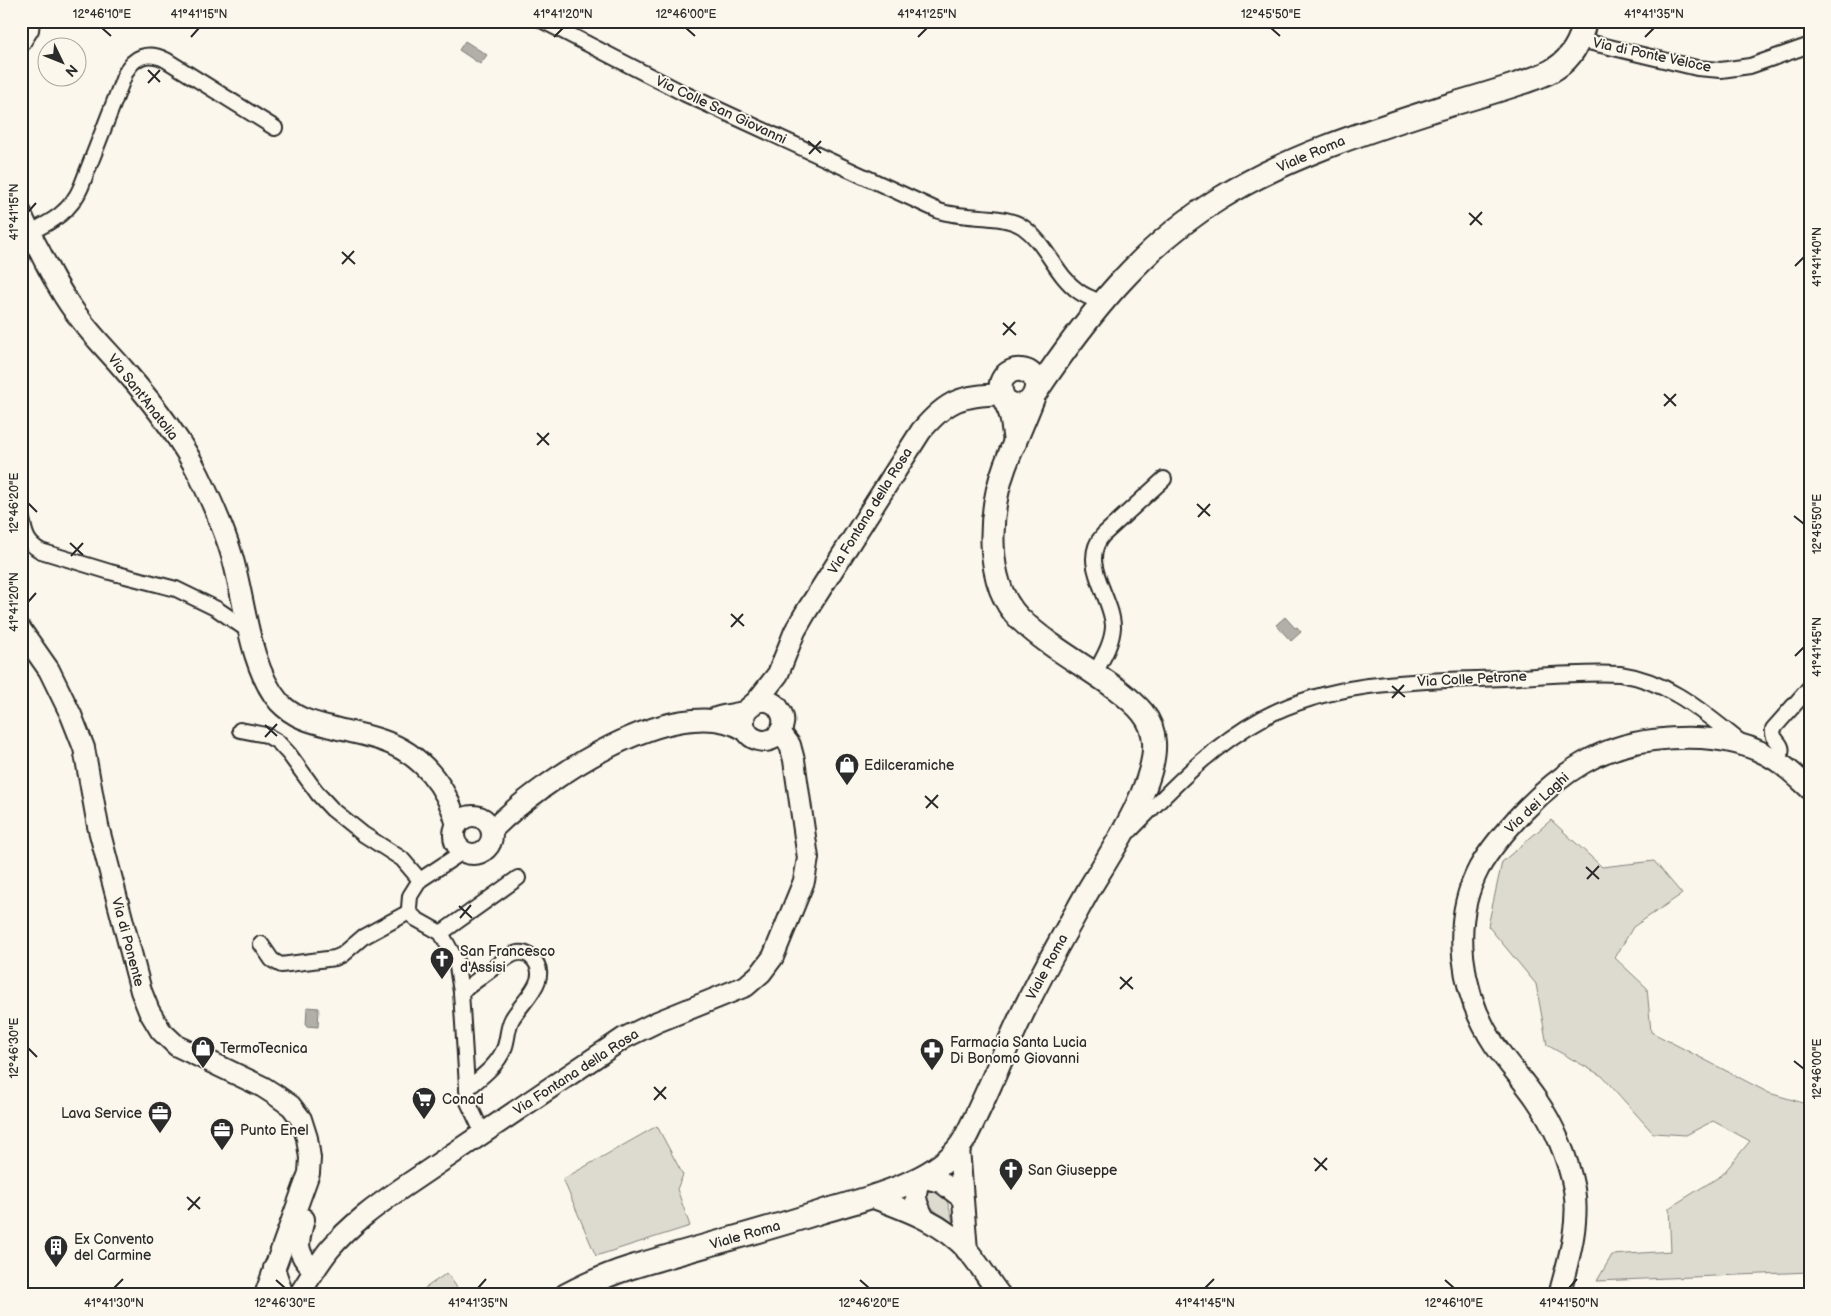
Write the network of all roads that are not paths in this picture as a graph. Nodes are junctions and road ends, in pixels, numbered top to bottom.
1 (32, 21) edge
2 (543, 21) edge
3 (1581, 35) edge
4 (1810, 45) edge
5 (21, 46) edge
6 (275, 128) dead end
7 (21, 212) edge
8 (30, 232) junction
9 (1103, 302) junction
10 (1082, 329) junction
11 (1016, 371) junction
12 (1034, 395) junction
13 (1003, 397) junction
14 (959, 399) junction
15 (1015, 444) junction
16 (1164, 479) dead end
17 (21, 515) edge
18 (21, 630) edge
19 (250, 631) junction
20 (1095, 673) junction
21 (778, 674) junction
22 (1810, 687) edge
23 (749, 714) junction
24 (776, 729) junction
25 (240, 730) dead end
26 (1744, 744) junction
27 (1777, 761) junction
28 (1809, 786) edge
29 (471, 831) junction
30 (1113, 848) junction
31 (518, 878) dead end
32 (420, 880) junction
33 (409, 912) junction
34 (441, 934) junction
35 (261, 944) dead end
36 (461, 992) junction
37 (467, 1089) junction
38 (484, 1134) junction
39 (959, 1148) junction
40 (921, 1177) junction
41 (305, 1188) junction
42 (871, 1197) junction
43 (962, 1198) junction
44 (924, 1218) junction
45 (967, 1251) junction
46 (274, 1268) junction
47 (314, 1270) junction
48 (265, 1295) edge
49 (283, 1295) edge
50 (299, 1295) edge
51 (566, 1295) edge
52 (1000, 1295) edge
53 (1559, 1295) edge

1 - 5 street
2 - 9 street, Via Colle San Giovanni
3 - 4 street, Via di Ponte Veloce
3 - 9 main road, Viale Roma
6 - 8 street
7 - 8 main road, Via Sant'Anatolia
8 - 19 main road, Via Sant'Anatolia
9 - 10 main road, Viale Roma
10 - 11 main road, Viale Roma
10 - 12 main road, Viale Roma
11 - 12 main road
11 - 13 main road
11 - 14 main road
12 - 13 main road
12 - 15 main road, Viale Roma
13 - 14 main road, Via Fontana della Rosa
13 - 15 main road
14 - 21 main road, Via Fontana della Rosa
15 - 20 main road, Viale Roma
16 - 20 street
17 - 19 street
18 - 41 main road, Via di Ponente
19 - 29 main road, Via Sant'Anatolia
20 - 30 main road, Viale Roma
21 - 23 main road, Via Fontana della Rosa
21 - 24 main road, Via Fontana della Rosa
22 - 27 street
23 - 24 main road
23 - 24 main road
23 - 29 main road
24 - 38 main road, Via Fontana della Rosa
25 - 32 street
26 - 27 main road, Via dei Laghi
26 - 30 street, Via Colle Petrone
26 - 53 main road, Via dei Laghi
27 - 28 main road, Via dei Laghi
29 - 32 street
30 - 39 main road, Viale Roma
31 - 34 street
32 - 33 street
33 - 34 street
33 - 35 street
34 - 36 street
36 - 37 street
36 - 37 street
37 - 38 street
38 - 47 main road, Via Fontana della Rosa
39 - 40 main road, Viale Roma
39 - 43 main road
40 - 42 main road, Viale Roma
40 - 43 main road
40 - 44 main road
41 - 46 main road, Via di Ponente
41 - 47 main road, Via di Ponente
42 - 44 main road
42 - 51 main road, Viale Roma
43 - 45 main road
44 - 45 main road
45 - 52 main road
46 - 48 main road, Via di Ponente
46 - 49 main road
47 - 50 main road, Via Fontana della Rosa

